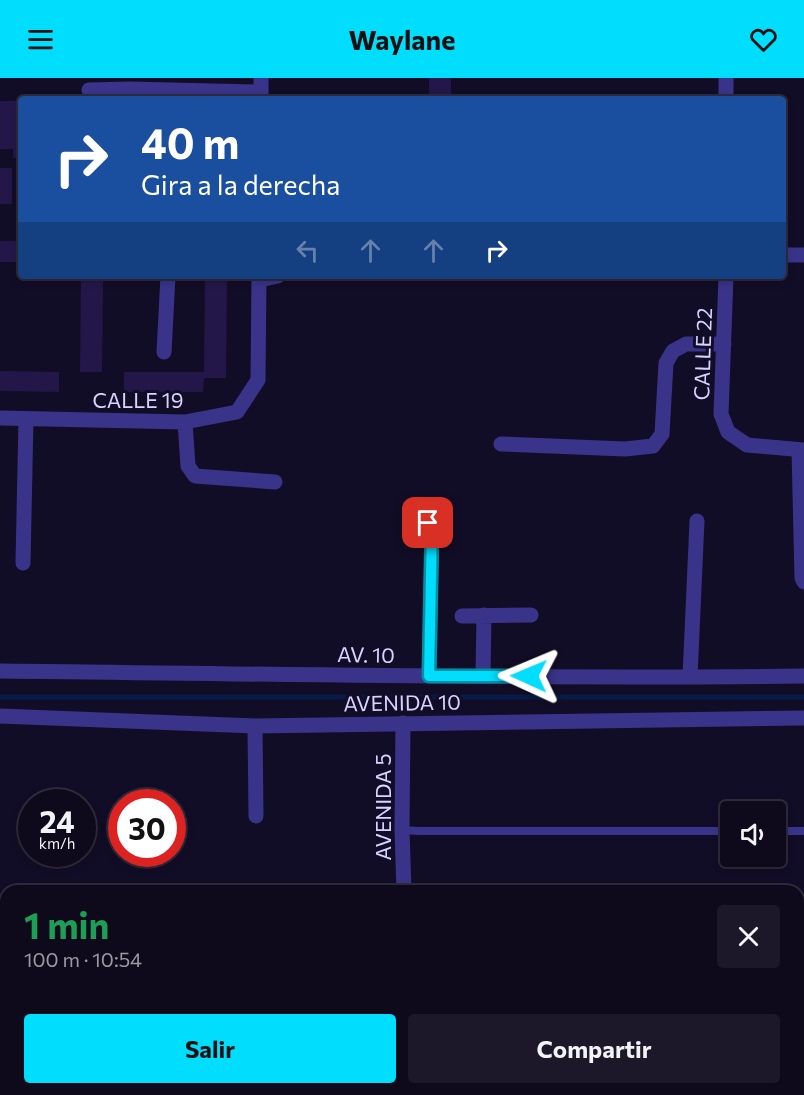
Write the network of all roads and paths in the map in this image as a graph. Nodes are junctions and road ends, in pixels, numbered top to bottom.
1 (726, 78) edge
2 (128, 83) edge
3 (176, 84) edge
4 (89, 90) dead end
5 (261, 90) edge
6 (726, 96) edge
7 (786, 255) edge
8 (804, 255) edge
9 (168, 279) edge
10 (259, 279) edge
11 (726, 279) edge
12 (724, 344) junction
13 (164, 352) dead end
14 (0, 418) edge
15 (26, 419) junction
16 (185, 422) junction
17 (501, 444) dead end
18 (801, 450) edge
19 (275, 482) dead end
20 (697, 521) dead end
21 (414, 522) dead end
22 (23, 563) dead end
23 (804, 582) edge
24 (462, 615) dead end
25 (484, 615) junction
26 (531, 615) dead end
27 (0, 671) edge
28 (429, 676) junction
29 (483, 676) junction
30 (804, 676) edge
31 (690, 677) junction
32 (0, 716) edge
33 (804, 718) edge
34 (403, 723) junction
35 (255, 726) junction
36 (256, 816) dead end
37 (402, 830) junction
38 (720, 831) edge
39 (786, 831) edge
40 (804, 831) edge
41 (404, 885) edge

1 - 6 street
2 - 3 street
2 - 4 street
3 - 5 street
7 - 8 street
9 - 13 street
10 - 16 street, CALLE 19
11 - 12 street, CALLE 22
12 - 17 street
12 - 18 street, CALLE 22
14 - 15 street, CALLE 19
15 - 16 street, CALLE 19
15 - 22 street
16 - 19 street
18 - 23 street
20 - 31 street
21 - 28 street
24 - 25 street
25 - 26 street
25 - 29 street
27 - 28 street, AV. 10
28 - 29 street, AV. 10
29 - 31 street, AV. 10
30 - 31 street, AV. 10
32 - 35 street, AVENIDA 10
33 - 34 street, AVENIDA 10
34 - 35 street, AVENIDA 10
34 - 37 street, AVENIDA 5
35 - 36 street
37 - 38 lane
37 - 41 street, AVENIDA 5
39 - 40 lane

